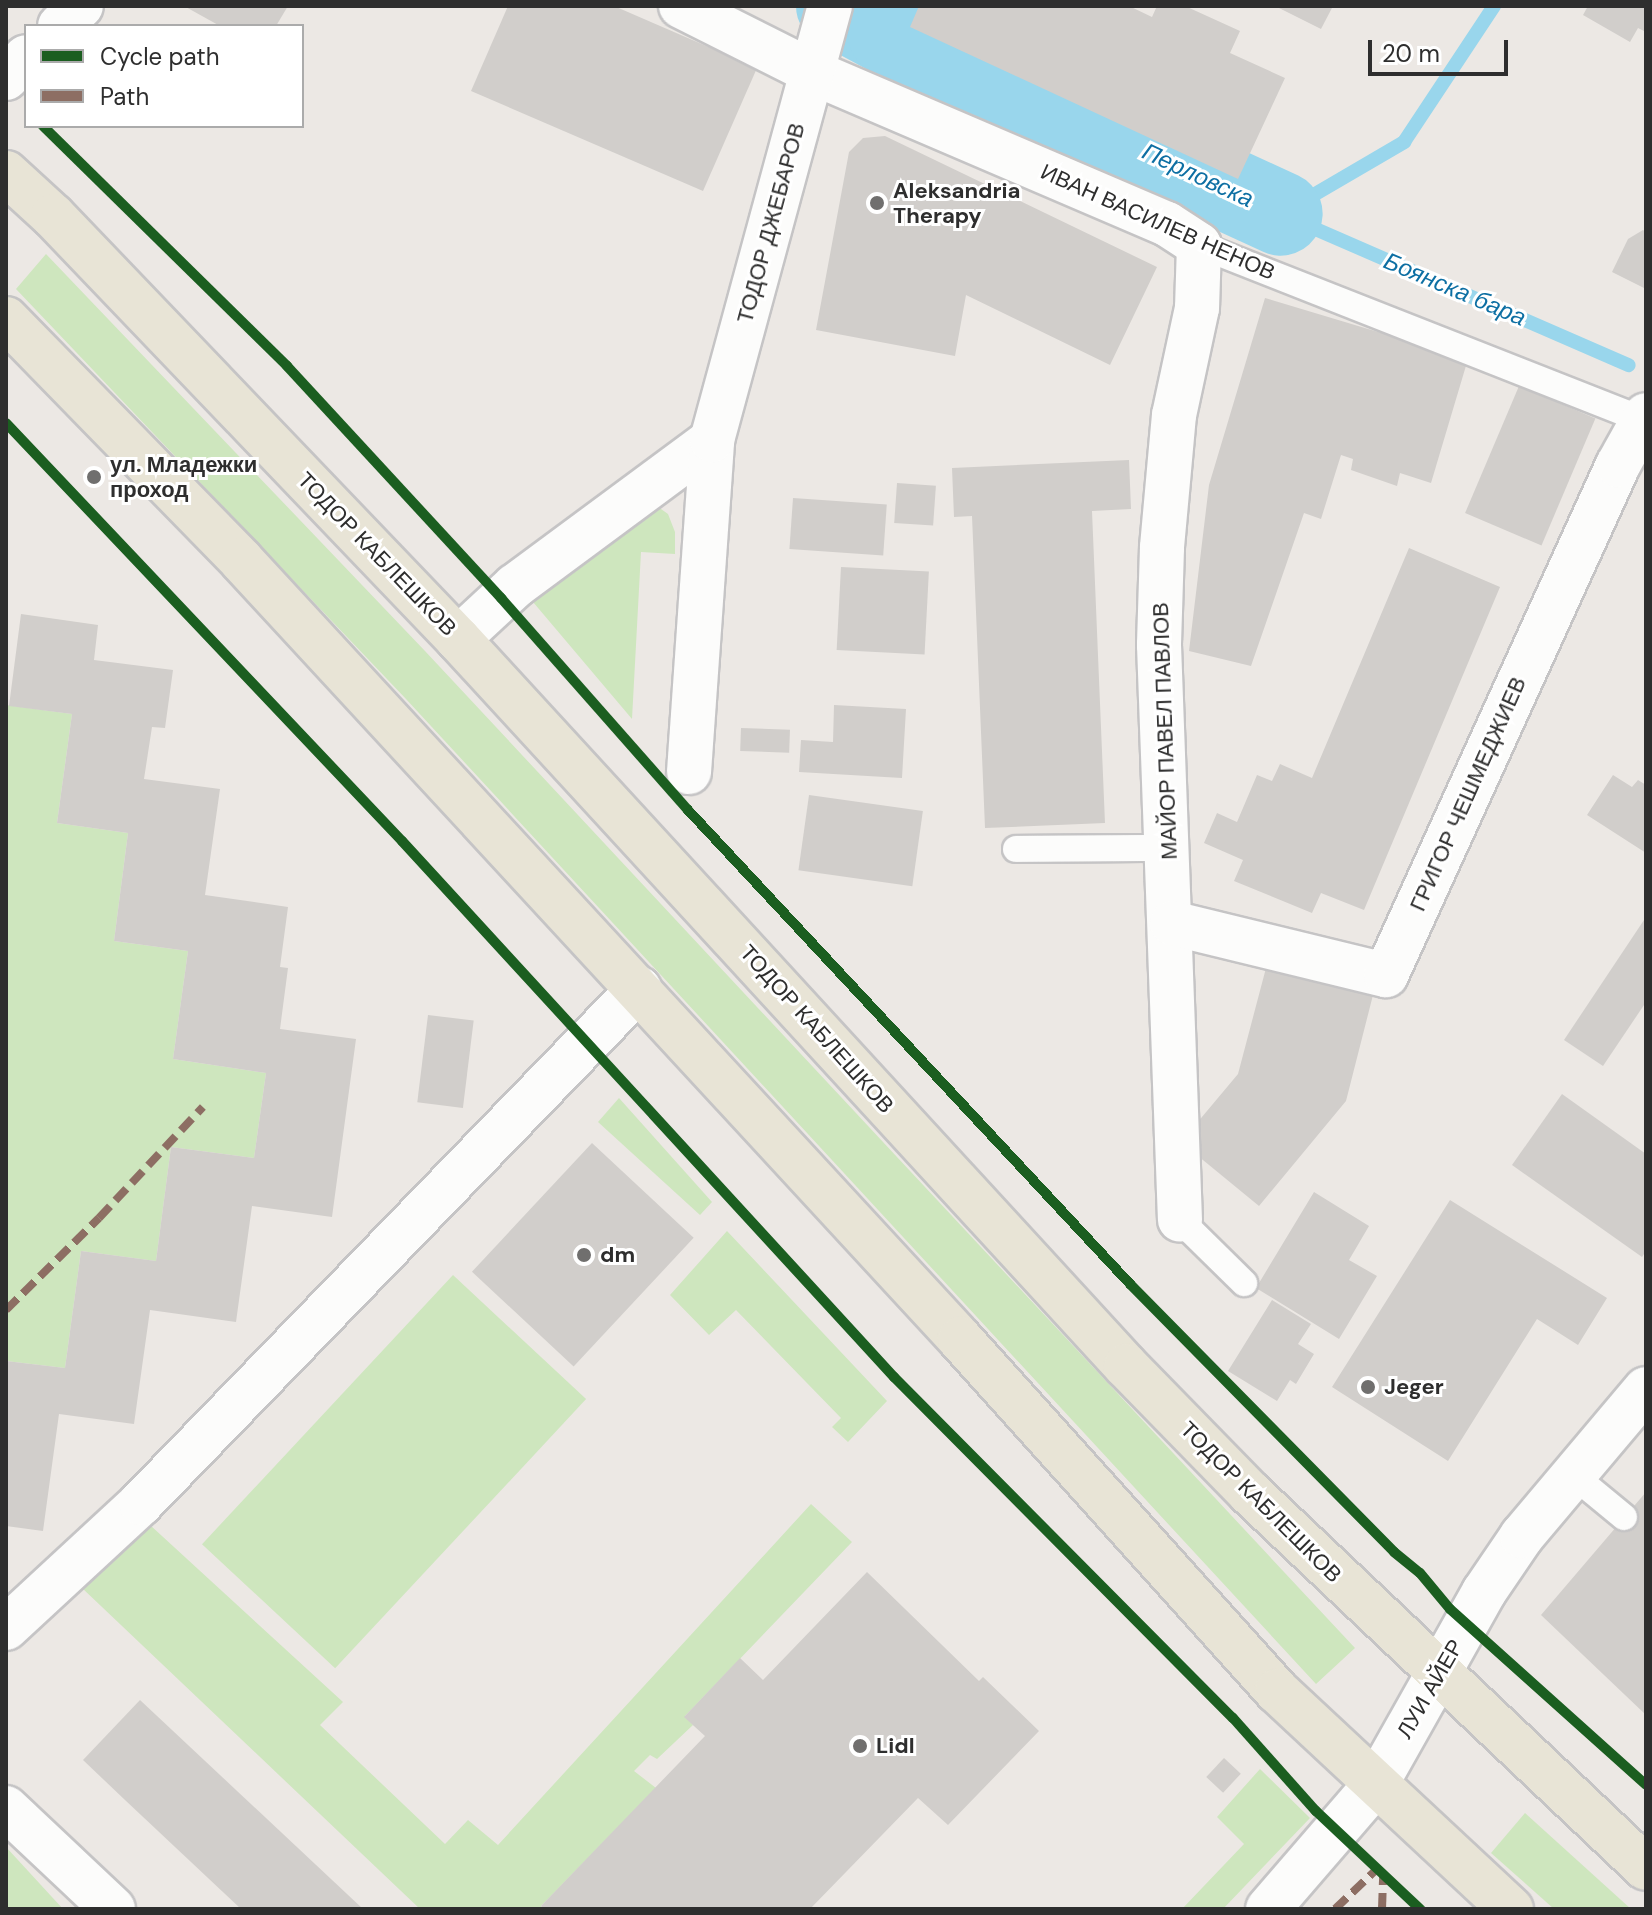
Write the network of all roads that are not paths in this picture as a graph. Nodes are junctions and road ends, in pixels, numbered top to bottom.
1 (81, 6) edge
2 (681, 6) edge
3 (830, 6) edge
4 (62, 24) edge
5 (24, 59) edge
6 (815, 64) junction
7 (6, 78) edge
8 (6, 173) edge
9 (1199, 245) junction
10 (6, 319) edge
11 (1644, 418) edge
12 (712, 440) junction
13 (458, 639) junction
14 (689, 772) dead end
15 (1169, 848) junction
16 (1016, 849) dead end
17 (1172, 923) junction
18 (639, 989) junction
19 (1180, 1220) joint
20 (1244, 1283) dead end
21 (1646, 1389) edge
22 (1573, 1475) junction
23 (1624, 1517) dead end
24 (6, 1628) edge
25 (1438, 1674) junction
26 (1376, 1784) junction
27 (6, 1808) edge
28 (1646, 1868) edge
29 (113, 1909) edge
30 (1268, 1909) edge
31 (1511, 1909) edge

1 - 4 street
2 - 6 street, ИВАН ВАСИЛЕВ НЕНОВ
3 - 6 street, ТОДОР ДЖЕБАРОВ
5 - 7 street
6 - 9 street, ИВАН ВАСИЛЕВ НЕНОВ
6 - 12 street, ТОДОР ДЖЕБАРОВ
8 - 13 main road, ТОДОР КАБЛЕШКОВ
9 - 11 lane, ИВАН ВАСИЛЕВ НЕНОВ
9 - 15 street, МАЙОР ПАВЕЛ ПАВЛОВ
10 - 18 main road
11 - 17 street, ГРИГОР ЧЕШМЕДЖИЕВ
12 - 13 street
12 - 14 street, ТОДОР ДЖЕБАРОВ
13 - 25 main road, ТОДОР КАБЛЕШКОВ
15 - 16 lane
15 - 17 street, МАЙОР ПАВЕЛ ПАВЛОВ
17 - 19 street, МАЙОР ПАВЕЛ ПАВЛОВ
18 - 24 street
18 - 26 main road
19 - 20 lane
21 - 22 street, ЛУИ АЙЕР
22 - 23 lane
22 - 25 street, ЛУИ АЙЕР
25 - 26 street, ЛУИ АЙЕР
25 - 28 main road, ТОДОР КАБЛЕШКОВ
26 - 30 street, ЛУИ АЙЕР
26 - 31 main road
27 - 29 street

